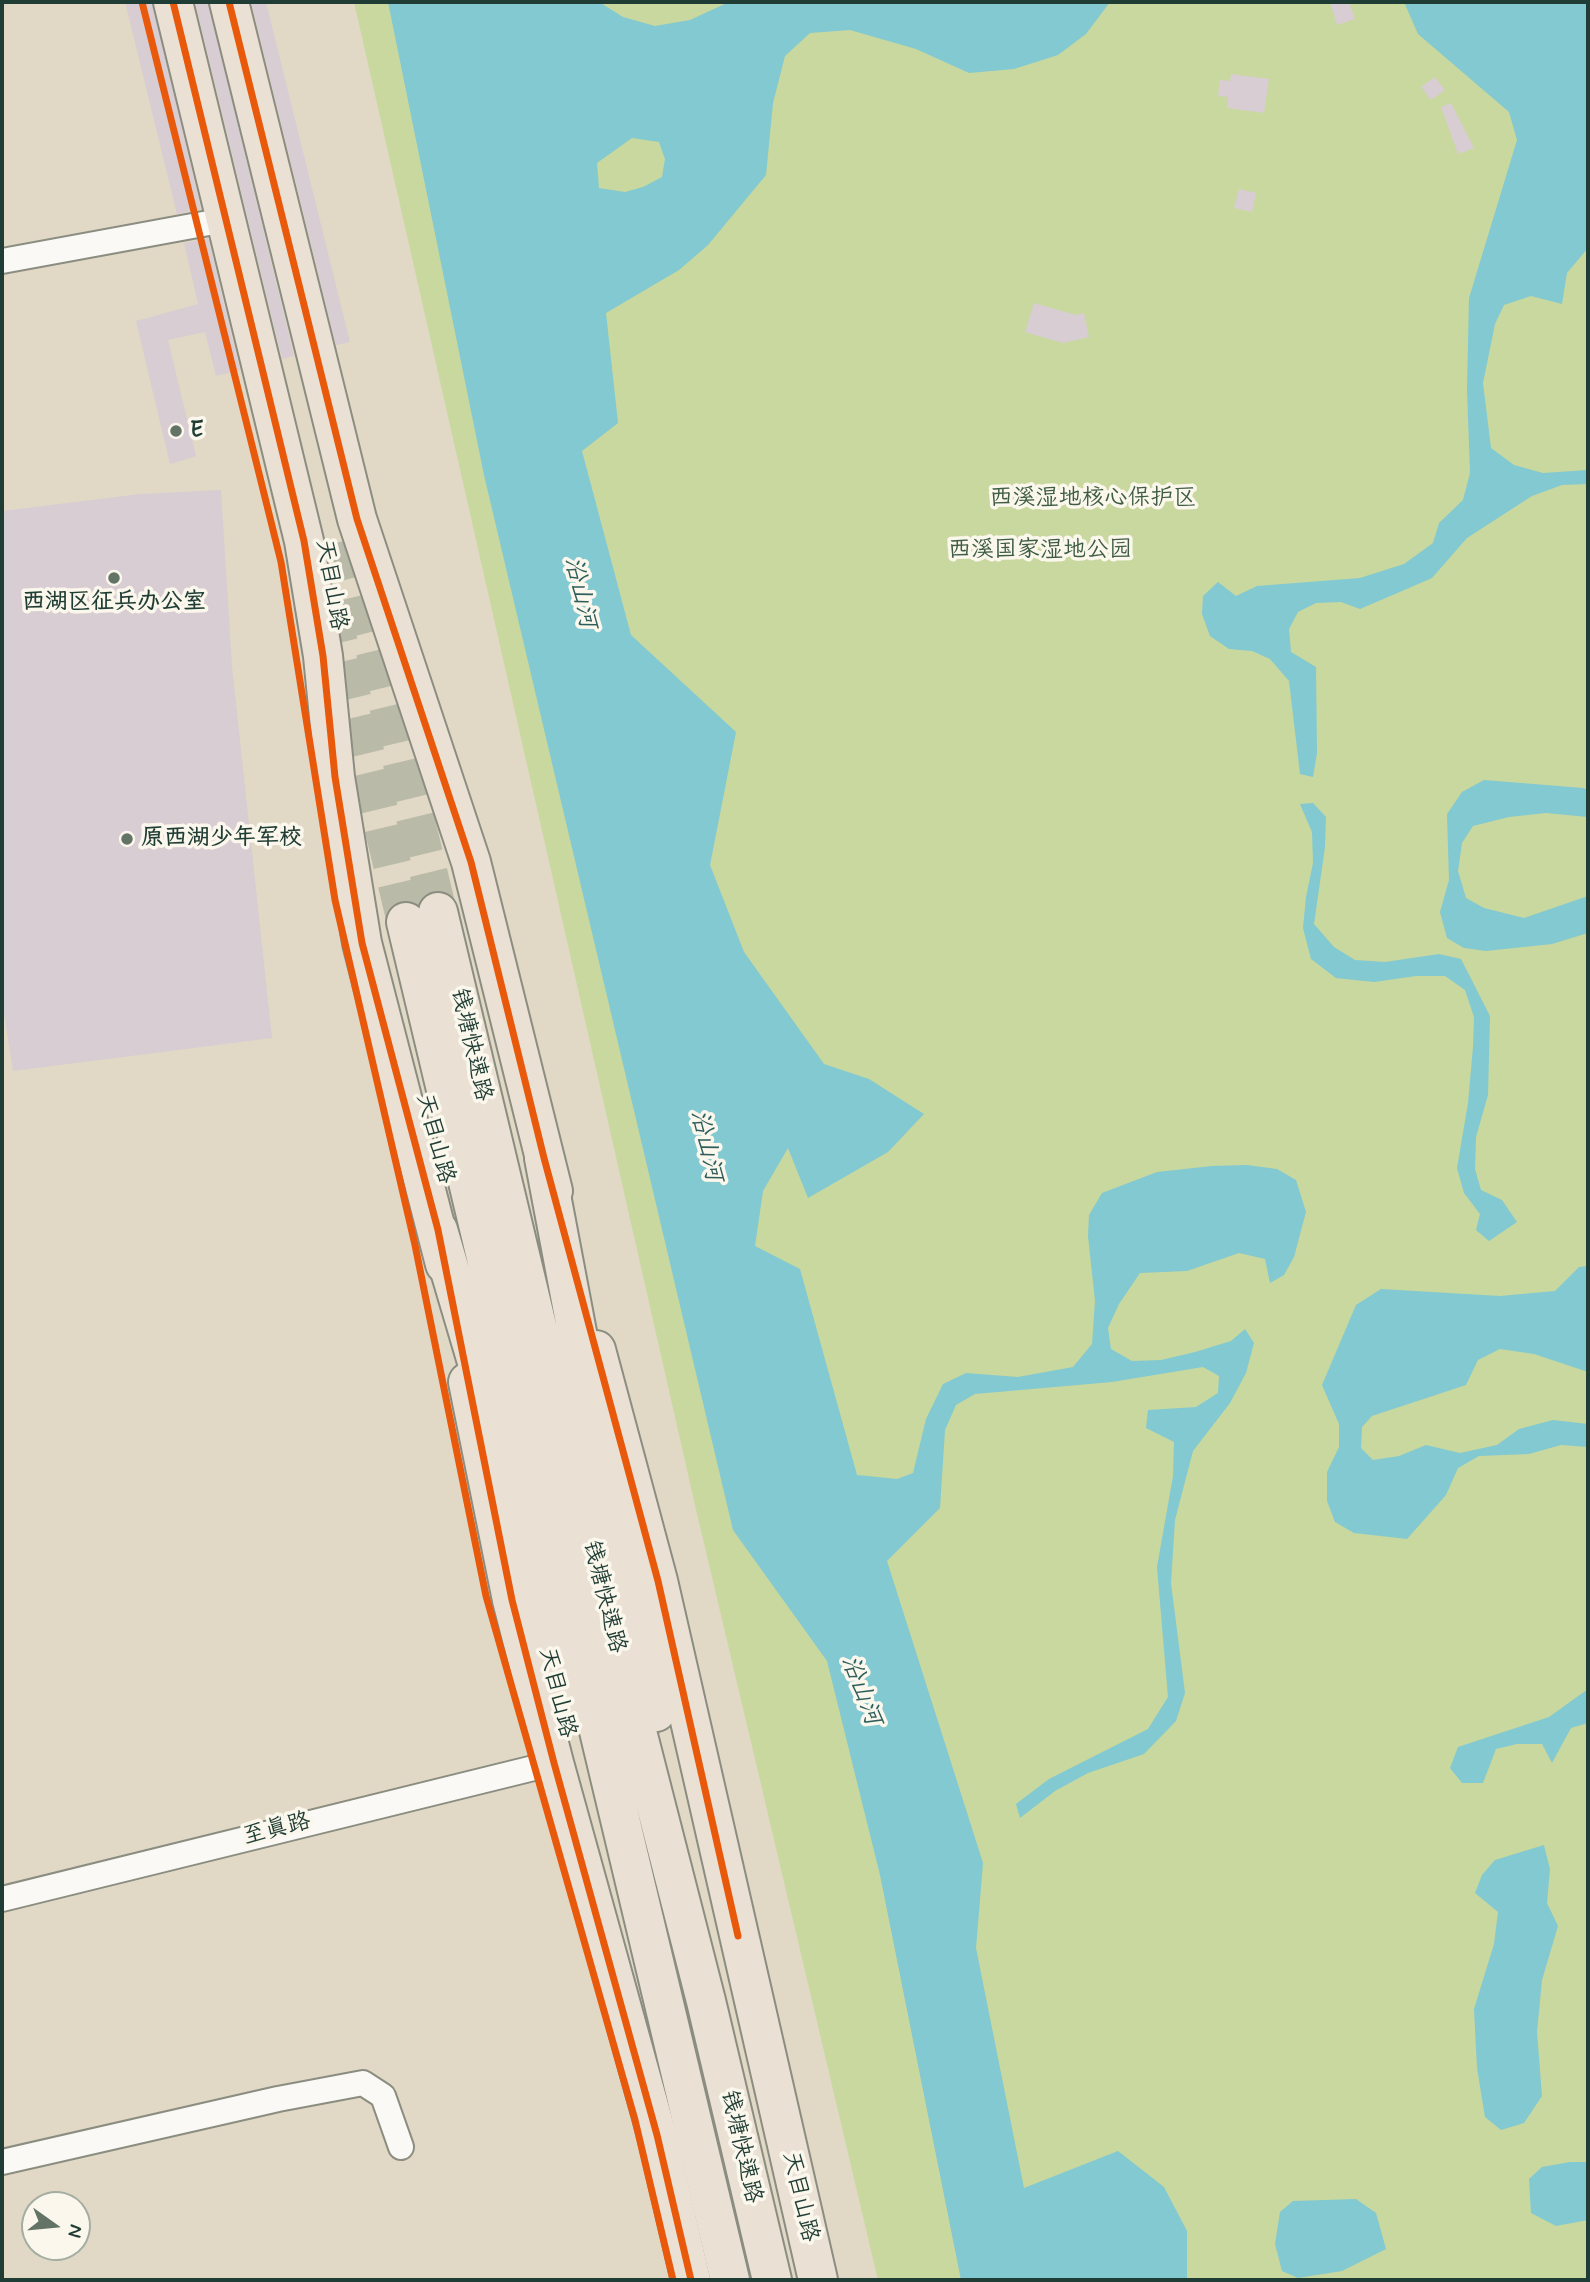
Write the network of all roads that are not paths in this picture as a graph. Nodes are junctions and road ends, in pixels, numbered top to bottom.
1 (173, 2) edge
2 (229, 2) edge
3 (225, 220) junction
4 (2, 261) edge
5 (544, 1158) junction
6 (438, 1230) junction
7 (554, 1763) junction
8 (2, 1899) edge
9 (706, 2001) junction
10 (668, 2015) junction
11 (401, 2147) dead end
12 (2, 2162) edge
13 (691, 2280) edge
14 (730, 2280) edge
15 (772, 2280) edge
16 (818, 2280) edge

1 - 3 main road, 天目山路
2 - 5 main road, 天目山路
3 - 4 street
3 - 6 main road, 天目山路
5 - 9 main road
5 - 16 main road, 天目山路
6 - 7 main road, 天目山路
6 - 10 main road
7 - 8 street, 至真路
7 - 13 main road, 天目山路
9 - 10 main road, 钱塘快速路
9 - 15 main road, 钱塘快速路
10 - 14 main road, 钱塘快速路
11 - 12 street

